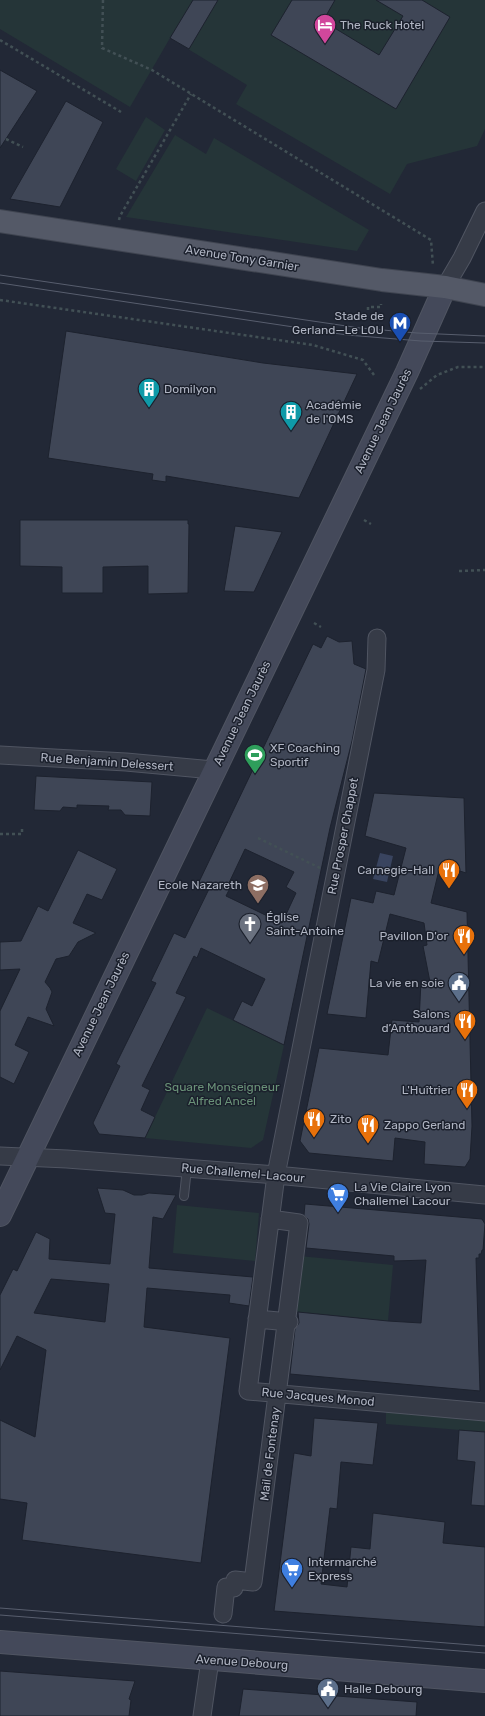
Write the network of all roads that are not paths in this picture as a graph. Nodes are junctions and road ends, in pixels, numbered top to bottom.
1 (485, 211) edge
2 (0, 221) edge
3 (439, 278) junction
4 (485, 295) edge
5 (377, 638) dead end
6 (0, 755) edge
7 (214, 770) junction
8 (0, 1156) edge
9 (28, 1158) junction
10 (187, 1168) junction
11 (276, 1175) junction
12 (485, 1195) edge
13 (184, 1196) dead end
14 (0, 1215) edge
15 (270, 1219) junction
16 (257, 1319) junction
17 (288, 1322) junction
18 (278, 1393) junction
19 (485, 1412) edge
20 (223, 1614) dead end
21 (0, 1642) edge
22 (210, 1660) junction
23 (485, 1681) edge
24 (202, 1716) edge

1 - 3 street, Avenue Jean Jaurès
2 - 3 main road, Avenue Tony Garnier
3 - 4 main road, Avenue Tony Garnier
3 - 7 main road, Avenue Jean Jaurès
5 - 11 street, Rue Prosper Chappet
6 - 7 street, Rue Benjamin Delessert
7 - 9 main road, Avenue Jean Jaurès
8 - 9 street, Rue Challemel-Lacour
9 - 10 street, Rue Challemel-Lacour
9 - 14 main road, Avenue Jean Jaurès
10 - 11 street, Rue Challemel-Lacour
10 - 13 lane
11 - 12 street, Rue Challemel-Lacour
11 - 15 street, Rue Jacques Monod
15 - 16 street, Rue Jacques Monod
15 - 17 street, Mail de Fontenay
16 - 17 street
16 - 18 street, Rue Jacques Monod
17 - 18 street, Mail de Fontenay
18 - 19 street, Rue Jacques Monod
18 - 20 street, Mail de Fontenay
21 - 22 main road, Avenue Debourg
22 - 23 main road, Avenue Debourg
22 - 24 street

